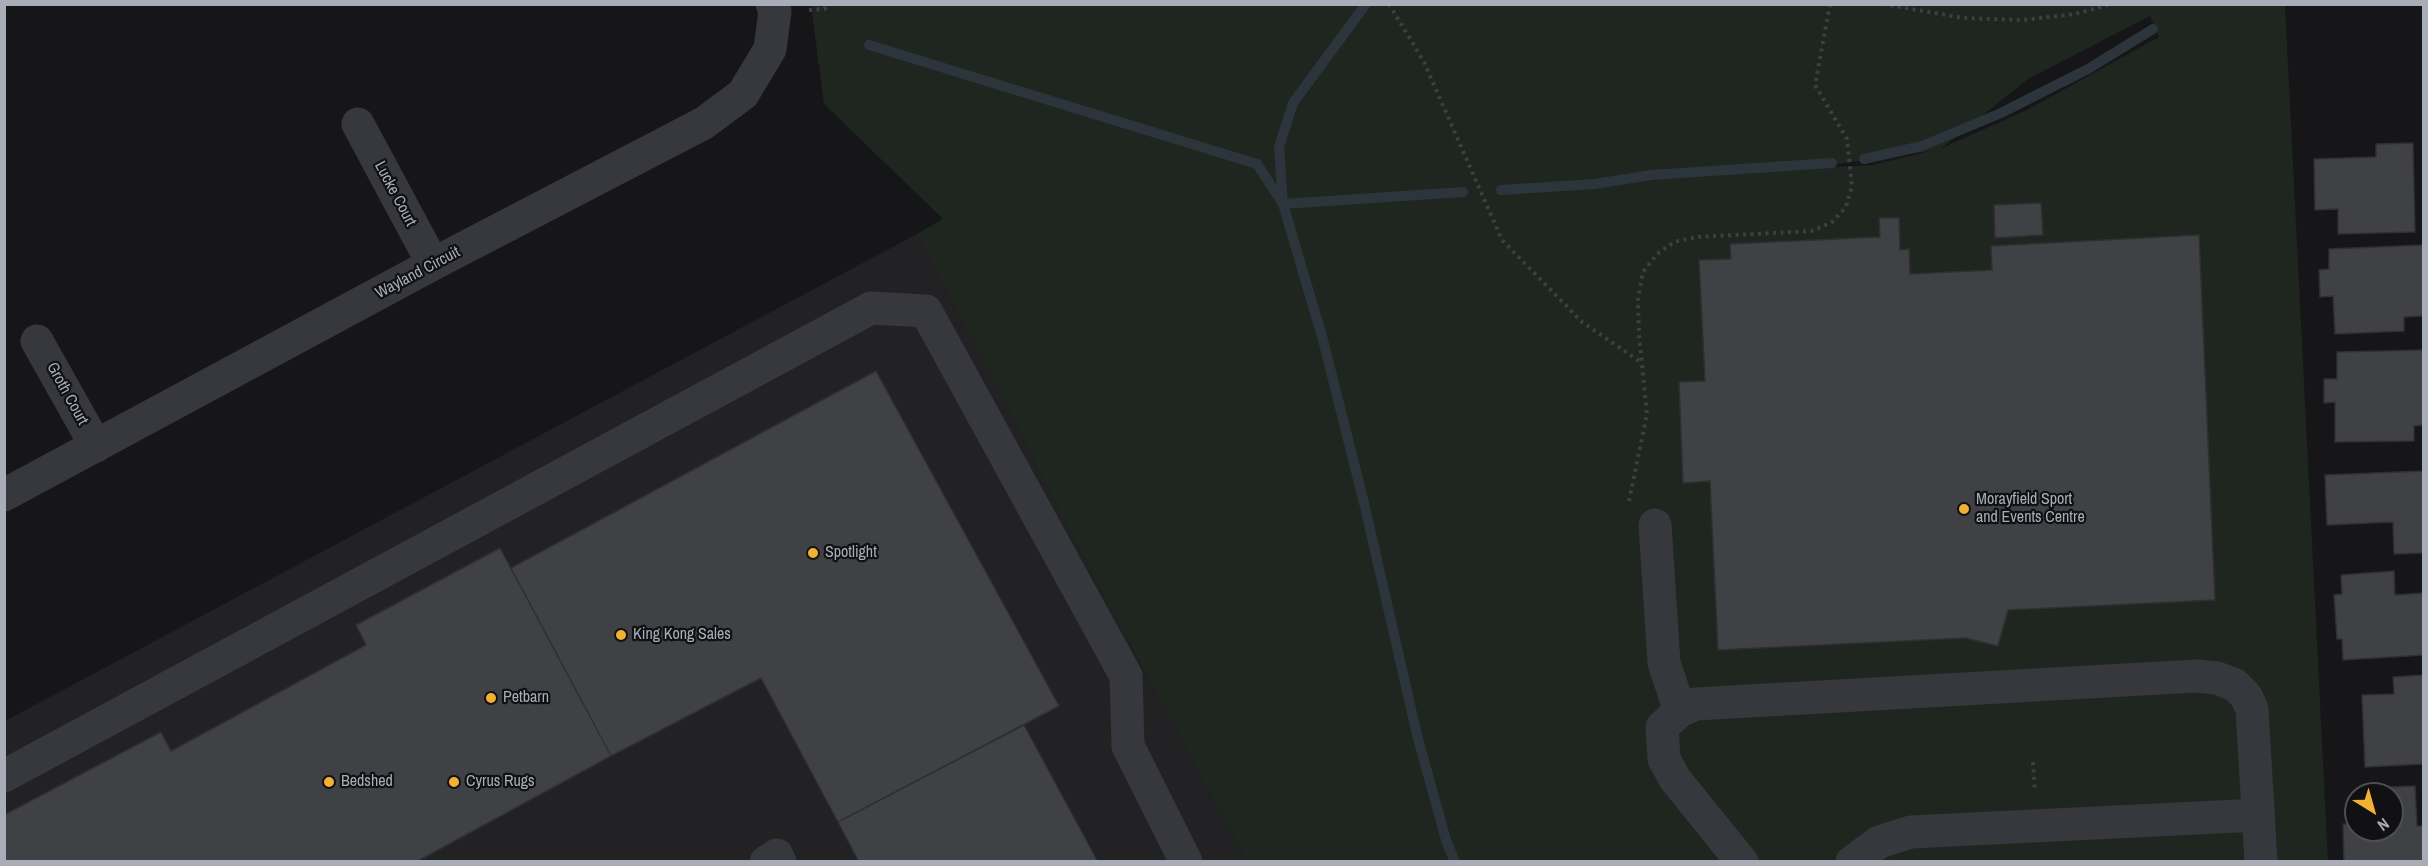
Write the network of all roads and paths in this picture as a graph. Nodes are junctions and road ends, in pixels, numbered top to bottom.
1 (772, 4) edge
2 (1389, 4) edge
3 (1830, 4) edge
4 (1883, 4) edge
5 (2111, 4) edge
6 (358, 124) dead end
7 (433, 264) junction
8 (38, 341) dead end
9 (1643, 363) junction
10 (96, 446) junction
11 (4, 495) edge
12 (1628, 506) dead end
13 (1655, 525) dead end
14 (1680, 711) junction
15 (4, 776) edge
16 (2258, 815) junction
17 (766, 861) edge
18 (780, 861) edge
19 (1186, 861) edge
20 (1742, 861) edge
21 (1852, 861) edge
22 (2261, 861) edge

1 - 7 street, Wayland Circuit
2 - 9 path
3 - 9 path
4 - 5 path
6 - 7 street, Lucke Court
7 - 10 street, Wayland Circuit
8 - 10 street, Groth Court
9 - 12 path
10 - 11 street, Wayland Circuit
13 - 14 street
14 - 16 street
14 - 20 street
15 - 19 street
16 - 21 street
16 - 22 street
17 - 18 street

